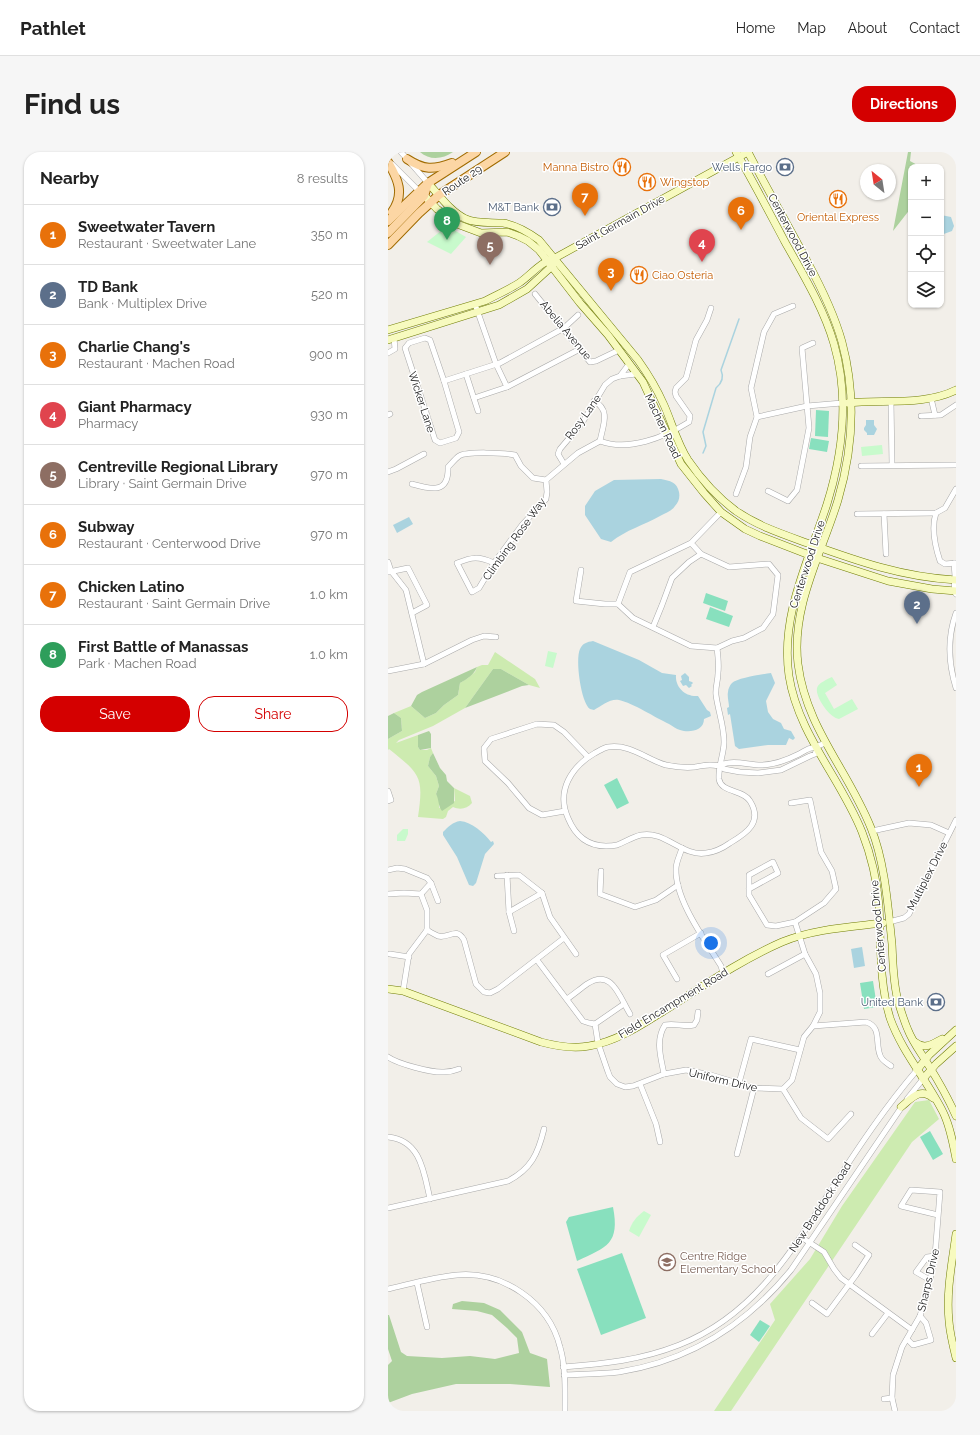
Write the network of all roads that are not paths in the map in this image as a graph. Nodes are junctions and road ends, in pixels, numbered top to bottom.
1 (401, 152) edge
2 (505, 152) edge
3 (748, 152) edge
4 (476, 153) edge
5 (738, 155) edge
6 (407, 159) junction
7 (388, 161) edge
8 (428, 183) junction
9 (421, 193) junction
10 (439, 195) junction
11 (430, 202) junction
12 (388, 220) edge
13 (388, 233) edge
14 (388, 245) edge
15 (555, 258) junction
16 (547, 260) junction
17 (551, 267) junction
18 (535, 294) dead end
19 (475, 304) junction
20 (793, 306) dead end
21 (711, 308) dead end
22 (478, 312) junction
23 (578, 315) dead end
24 (564, 328) junction
25 (388, 330) edge
26 (391, 339) edge
27 (813, 343) dead end
28 (580, 349) junction
29 (619, 350) junction
30 (388, 352) edge
31 (496, 364) junction
32 (629, 364) junction
33 (466, 374) junction
34 (636, 374) junction
35 (620, 376) junction
36 (444, 381) junction
37 (507, 387) junction
38 (956, 390) edge
39 (474, 398) junction
40 (931, 398) junction
41 (594, 401) junction
42 (891, 401) junction
43 (851, 402) junction
44 (842, 403) junction
45 (956, 405) edge
46 (807, 406) junction
47 (478, 411) dead end
48 (935, 415) junction
49 (921, 416) dead end
50 (757, 417) junction
51 (674, 430) junction
52 (667, 434) junction
53 (600, 441) junction
54 (424, 454) dead end
55 (564, 464) junction
56 (892, 465) junction
57 (956, 465) edge
58 (860, 466) dead end
59 (388, 472) edge
60 (546, 480) junction
61 (412, 484) dead end
62 (956, 489) edge
63 (768, 491) dead end
64 (736, 494) dead end
65 (721, 512) junction
66 (936, 513) junction
67 (858, 514) dead end
68 (884, 514) junction
69 (692, 543) junction
70 (812, 545) junction
71 (821, 548) junction
72 (701, 554) junction
73 (886, 554) dead end
74 (809, 555) junction
75 (817, 558) junction
76 (388, 562) edge
77 (494, 563) junction
78 (955, 563) edge
79 (581, 570) dead end
80 (389, 572) edge
81 (956, 580) edge
82 (955, 592) edge
83 (618, 604) junction
84 (412, 613) junction
85 (956, 614) edge
86 (653, 627) junction
87 (496, 637) dead end
88 (717, 648) junction
89 (424, 664) junction
90 (388, 671) edge
91 (956, 688) edge
92 (826, 743) junction
93 (817, 748) junction
94 (588, 757) junction
95 (720, 766) junction
96 (388, 791) edge
97 (388, 801) edge
98 (791, 803) dead end
99 (565, 811) junction
100 (956, 820) edge
101 (872, 831) junction
102 (949, 833) junction
103 (682, 848) junction
104 (388, 870) edge
105 (601, 871) dead end
106 (507, 875) junction
107 (497, 876) dead end
108 (431, 883) junction
109 (678, 885) junction
110 (749, 889) junction
111 (542, 893) junction
112 (388, 894) edge
113 (421, 894) junction
114 (438, 901) dead end
115 (509, 912) junction
116 (796, 922) junction
117 (889, 922) junction
118 (879, 923) junction
119 (426, 930) junction
120 (514, 931) dead end
121 (701, 933) junction
122 (800, 936) junction
123 (564, 938) junction
124 (390, 954) dead end
125 (576, 954) dead end
126 (805, 954) junction
127 (409, 957) junction
128 (537, 960) junction
129 (723, 973) junction
130 (768, 974) dead end
131 (677, 979) dead end
132 (388, 989) edge
133 (404, 991) junction
134 (567, 1000) junction
135 (624, 1004) junction
136 (698, 1012) dead end
137 (630, 1014) dead end
138 (595, 1024) junction
139 (813, 1026) junction
140 (954, 1032) edge
141 (913, 1040) junction
142 (598, 1043) junction
143 (956, 1046) edge
144 (800, 1050) junction
145 (388, 1057) edge
146 (925, 1060) junction
147 (891, 1066) dead end
148 (459, 1069) dead end
149 (917, 1070) junction
150 (931, 1070) junction
151 (664, 1074) junction
152 (923, 1079) junction
153 (739, 1083) junction
154 (640, 1084) junction
155 (754, 1088) junction
156 (783, 1089) junction
157 (936, 1101) junction
158 (902, 1107) junction
159 (850, 1114) dead end
160 (956, 1116) edge
161 (544, 1129) dead end
162 (388, 1137) edge
163 (660, 1142) dead end
164 (737, 1154) dead end
165 (956, 1158) edge
166 (430, 1199) junction
167 (388, 1208) edge
168 (938, 1215) junction
169 (956, 1234) edge
170 (801, 1237) junction
171 (810, 1242) junction
172 (855, 1245) dead end
173 (935, 1256) junction
174 (930, 1280) junction
175 (417, 1283) junction
176 (848, 1284) junction
177 (388, 1289) edge
178 (812, 1302) dead end
179 (888, 1313) junction
180 (920, 1316) junction
181 (427, 1327) dead end
182 (912, 1330) junction
183 (872, 1334) dead end
184 (906, 1339) junction
185 (956, 1358) edge
186 (563, 1367) junction
187 (564, 1376) junction
188 (892, 1398) junction
189 (884, 1399) dead end
190 (565, 1411) edge
191 (895, 1411) edge

1 - 6 street
2 - 10 main road, Route 29
3 - 5 street, Saint Germain Drive
3 - 43 street, Centerwood Drive
4 - 6 main road
4 - 8 main road, Route 29
5 - 15 street, Saint Germain Drive
5 - 44 street, Centerwood Drive
6 - 8 street
7 - 9 street
7 - 12 main road
8 - 9 main road
8 - 10 street, Machen Road
9 - 11 street, Machen Road
9 - 12 main road
9 - 13 main road
10 - 11 main road, Route 29
10 - 15 street, Machen Road
11 - 14 main road, Route 29
11 - 16 street, Machen Road
15 - 16 street, Saint Germain Drive
15 - 17 street
15 - 51 street, Machen Road
16 - 17 street, Machen Road
16 - 19 street, Saint Germain Drive
17 - 22 street
17 - 29 street, Machen Road
18 - 24 street, Abelia Avenue
19 - 22 street
19 - 25 street, Saint Germain Drive
20 - 50 street
21 - 51 street
22 - 26 street
22 - 31 street
23 - 24 street
24 - 28 street, Abelia Avenue
24 - 31 street
26 - 30 street
27 - 46 street
28 - 29 street, Abelia Avenue
28 - 37 street
29 - 32 street, Machen Road
31 - 33 street
31 - 37 street
32 - 34 street, Machen Road
32 - 35 street, Rosy Lane
33 - 36 street
33 - 39 street
34 - 35 street, Rosy Lane
34 - 52 street, Machen Road
35 - 41 street, Rosy Lane
36 - 36 street, Wicker Lane
37 - 39 street
38 - 40 street
39 - 47 street
40 - 42 street
40 - 48 street
41 - 53 street
41 - 55 street, Rosy Lane
42 - 43 street
42 - 56 street
43 - 44 street
43 - 71 street, Centerwood Drive
44 - 46 street
44 - 70 street, Centerwood Drive
45 - 48 street
46 - 50 street
46 - 63 street
48 - 49 street
50 - 64 street
51 - 52 street
51 - 70 street, Machen Road
52 - 53 street
52 - 65 street, Machen Road
53 - 55 street
54 - 59 street
55 - 60 street
56 - 57 street
56 - 58 street
60 - 61 street
60 - 77 street, Climbing Rose Way
62 - 66 street
65 - 69 street
65 - 74 street, Machen Road
66 - 68 street
66 - 78 street
67 - 68 street
68 - 73 street
69 - 72 street
69 - 83 street
70 - 71 street, Machen Road
70 - 74 street, Centerwood Drive
71 - 75 street, Centerwood Drive
71 - 81 street, Machen Road
72 - 86 street
72 - 88 street
74 - 75 street, Machen Road
74 - 93 street, Centerwood Drive
75 - 82 street, Machen Road
75 - 92 street, Centerwood Drive
76 - 80 street
77 - 77 street, Climbing Rose Way
78 - 81 street
79 - 83 street
80 - 84 street
80 - 84 street
81 - 82 street
83 - 86 street
84 - 89 street
85 - 91 street
86 - 88 street
87 - 89 street
88 - 95 street
89 - 90 street
92 - 93 street
92 - 101 street, Centerwood Drive
93 - 95 street
93 - 95 street
93 - 118 street, Centerwood Drive
94 - 95 street
94 - 99 street
94 - 99 street
95 - 103 street
96 - 97 street
98 - 116 street
99 - 103 street
100 - 102 street, Multiplex Drive
101 - 102 street
101 - 117 street, Centerwood Drive
102 - 117 street, Multiplex Drive
103 - 109 street
104 - 108 street
105 - 109 street
106 - 107 street
106 - 111 street
106 - 115 street
108 - 113 street
108 - 114 street
109 - 121 street
110 - 110 street
110 - 116 street
111 - 115 street
111 - 123 street
112 - 113 street
113 - 119 street
115 - 120 street
116 - 122 street
117 - 118 street, Field Encampment Road
117 - 141 street, Centerwood Drive
118 - 122 street, Field Encampment Road
118 - 149 street, Centerwood Drive
119 - 127 street
119 - 128 street
121 - 129 street
121 - 131 street
122 - 126 street
122 - 129 street, Field Encampment Road
123 - 125 street
123 - 128 street
124 - 127 street
126 - 130 street
126 - 139 street
127 - 133 street
128 - 134 street
129 - 142 street, Field Encampment Road
132 - 133 street, Field Encampment Road
133 - 142 street, Field Encampment Road
134 - 135 street
134 - 138 street
135 - 137 street
135 - 138 street
136 - 151 street
138 - 142 street, Uniform Drive
139 - 144 street
139 - 147 street
140 - 141 street
140 - 146 street, New Braddock Road
141 - 146 street, Centerwood Drive
142 - 154 street, Uniform Drive
143 - 150 street, New Braddock Road
144 - 153 street
144 - 156 street
145 - 148 street
146 - 149 street, New Braddock Road
146 - 150 street, Centerwood Drive
149 - 152 street, Centerwood Drive
149 - 170 street, New Braddock Road
150 - 152 street, New Braddock Road
150 - 160 street, Centerwood Drive
151 - 153 street, Uniform Drive
151 - 154 street, Uniform Drive
152 - 157 street, Centerwood Drive
152 - 158 street, New Braddock Road
153 - 155 street, Uniform Drive
154 - 163 street
155 - 156 street, Uniform Drive
155 - 164 street
156 - 159 street
157 - 158 street
157 - 165 street, Centerwood Drive
158 - 171 street, New Braddock Road
161 - 166 street
162 - 166 street
166 - 167 street
168 - 168 street, Sharps Drive
168 - 173 street, Sharps Drive
169 - 185 street
170 - 171 street
170 - 186 street, New Braddock Road
171 - 176 street
171 - 187 street, New Braddock Road
172 - 176 street
173 - 174 street, Sharps Drive
173 - 174 street
174 - 180 street, Sharps Drive
175 - 177 street
175 - 181 street
175 - 186 street
176 - 178 street
176 - 179 street
179 - 182 street
179 - 183 street
180 - 182 street, Sharps Drive
180 - 184 street
182 - 184 street, Sharps Drive
184 - 188 street, Sharps Drive
186 - 187 street
187 - 190 street
188 - 189 street
188 - 191 street, Sharps Drive

